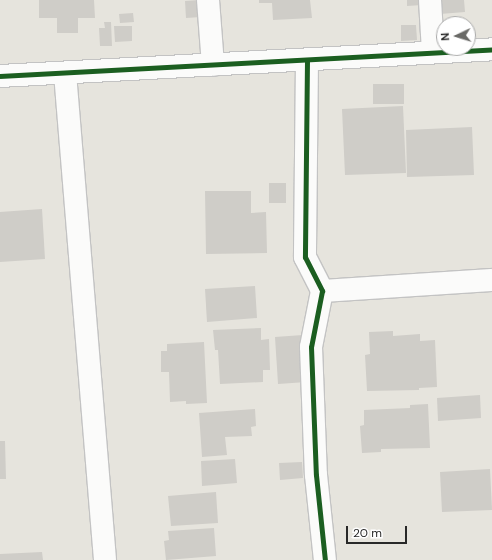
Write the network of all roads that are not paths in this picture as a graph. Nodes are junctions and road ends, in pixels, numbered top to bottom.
1 (208, 0) edge
2 (430, 0) edge
3 (492, 49) edge
4 (433, 52) junction
5 (308, 60) junction
6 (213, 65) junction
7 (65, 73) junction
8 (0, 76) edge
9 (492, 280) edge
10 (322, 291) junction
11 (105, 560) edge
12 (325, 560) edge

1 - 6 street
2 - 4 street
3 - 4 street
4 - 5 street
5 - 6 street
5 - 10 street
6 - 7 street
7 - 8 street
7 - 11 street
9 - 10 street
10 - 12 street

